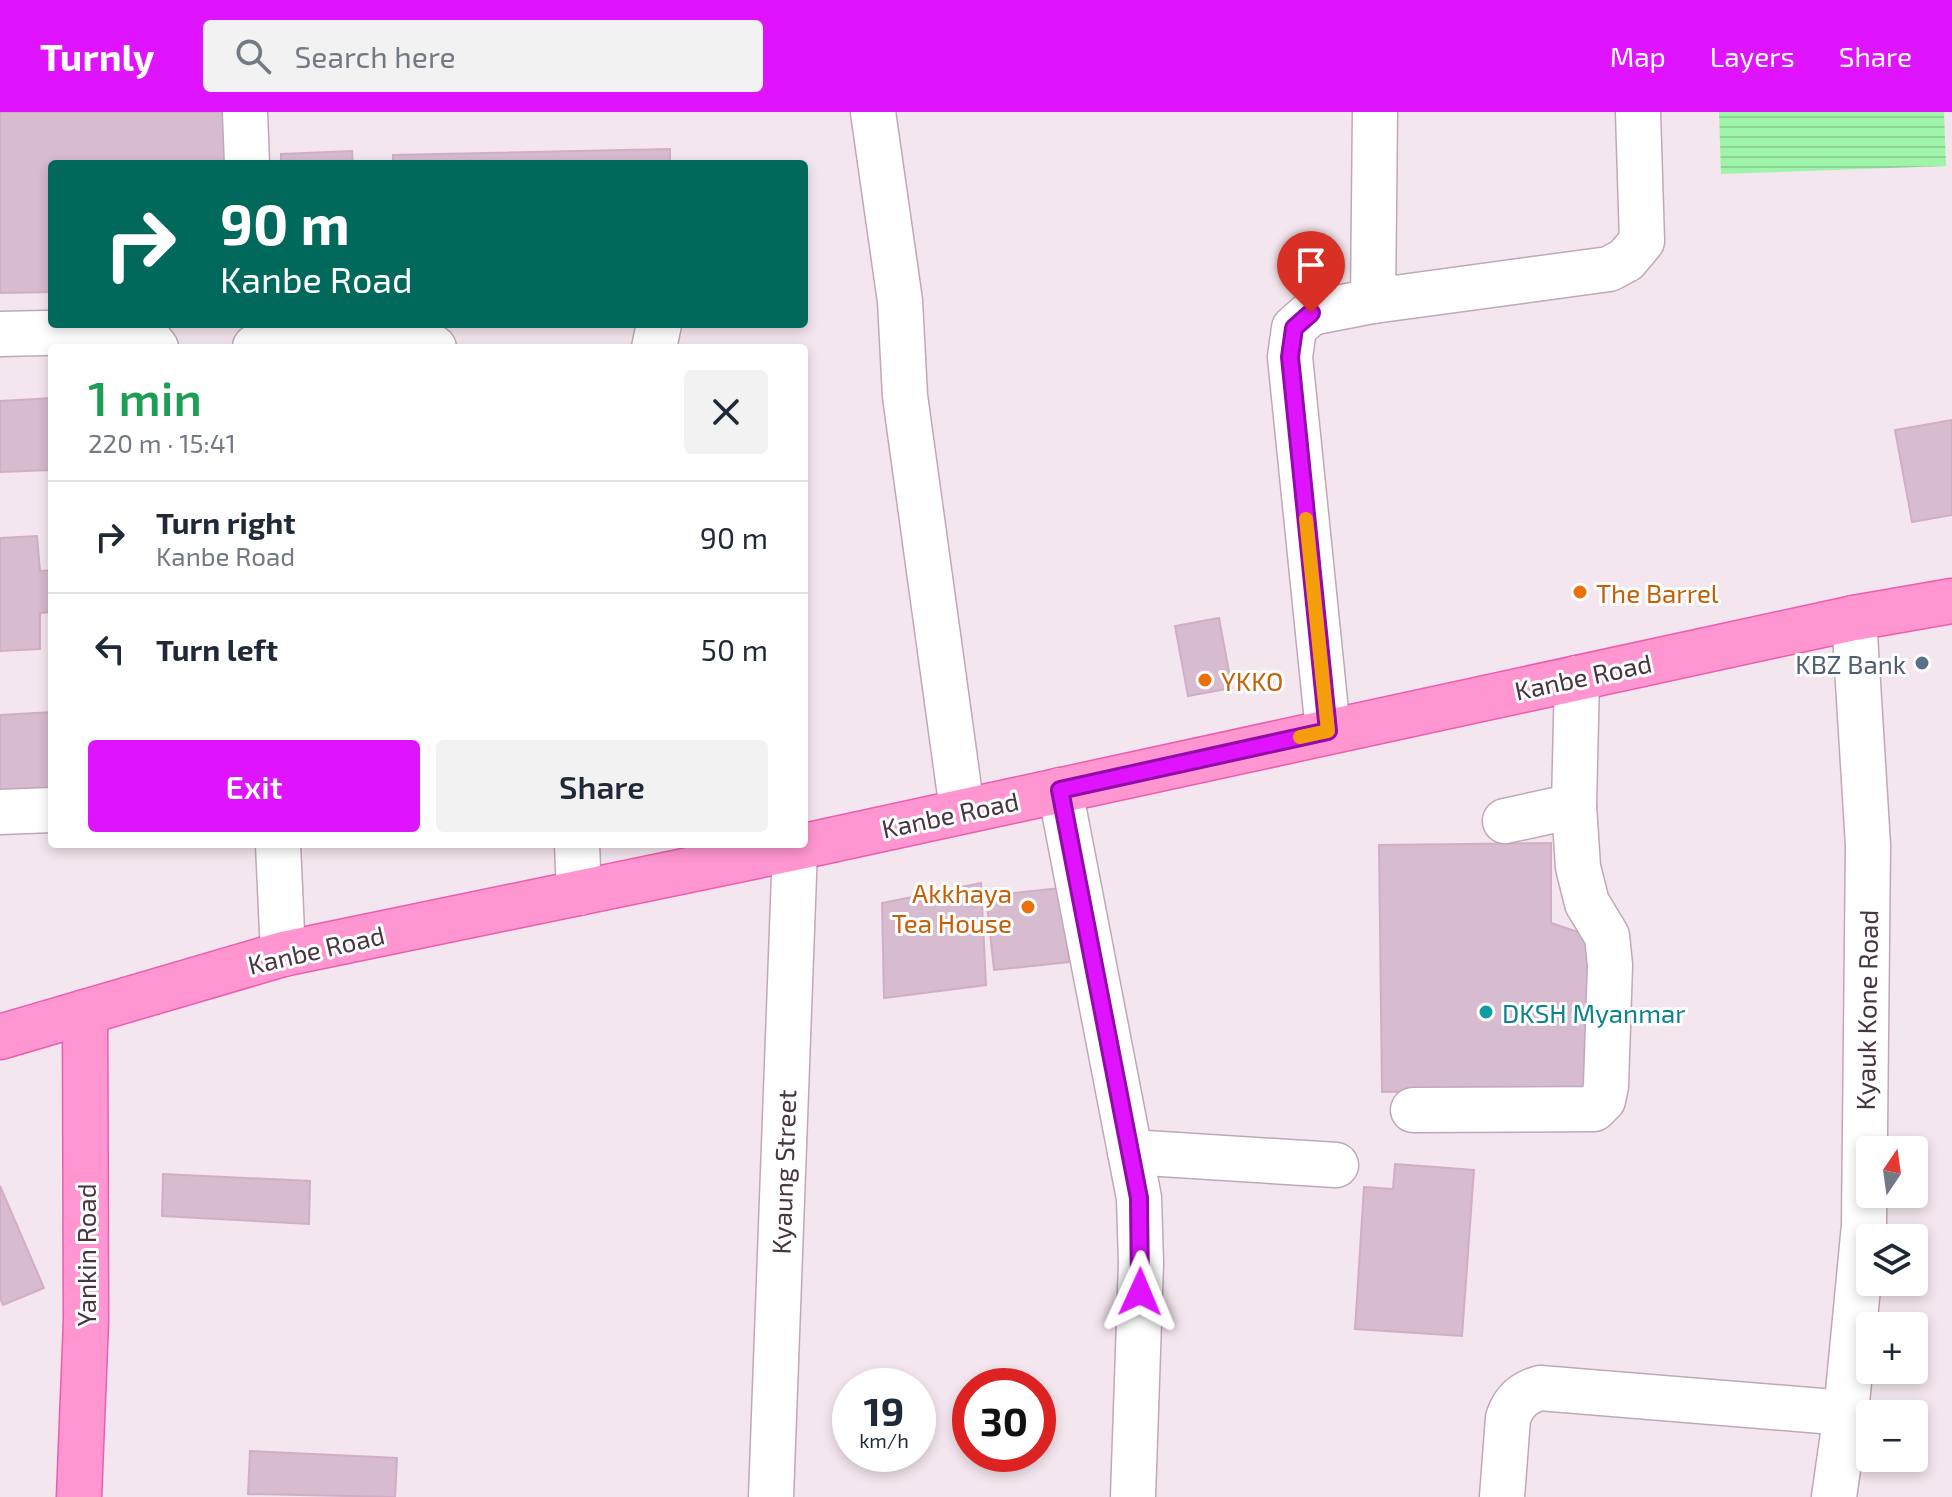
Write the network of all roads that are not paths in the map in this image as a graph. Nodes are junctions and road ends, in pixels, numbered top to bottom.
1 (245, 112) edge
2 (873, 112) edge
3 (1375, 112) edge
4 (1638, 112) edge
5 (247, 160) edge
6 (1373, 301) junction
7 (0, 334) edge
8 (153, 344) edge
9 (296, 344) edge
10 (428, 344) edge
11 (1952, 601) edge
12 (1854, 618) junction
13 (1577, 678) junction
14 (1328, 731) junction
15 (1060, 790) junction
16 (1574, 806) junction
17 (48, 810) edge
18 (962, 810) junction
19 (0, 812) edge
20 (1505, 821) dead end
21 (808, 845) edge
22 (278, 848) edge
23 (577, 848) edge
24 (795, 848) joint
25 (579, 893) junction
26 (283, 954) junction
27 (85, 1012) junction
28 (0, 1037) edge
29 (1413, 1110) dead end
30 (1130, 1152) junction
31 (1336, 1165) dead end
32 (1846, 1413) junction
33 (79, 1497) edge
34 (771, 1497) edge
35 (1133, 1497) edge
36 (1502, 1497) edge
37 (1834, 1497) edge

1 - 5 street
2 - 18 street
3 - 6 street
4 - 6 street
6 - 14 street
7 - 8 street
9 - 10 street
11 - 12 main road, Kanbe Road
12 - 13 main road, Kanbe Road
12 - 32 street, Kyauk Kone Road
13 - 14 main road, Kanbe Road
13 - 16 street
14 - 15 main road, Kanbe Road
15 - 18 main road, Kanbe Road
15 - 30 street
16 - 20 street
16 - 29 street
17 - 19 street
18 - 21 main road, Kanbe Road
22 - 26 street
23 - 25 street
24 - 25 main road, Kanbe Road
24 - 34 street, Kyaung Street
25 - 26 main road, Kanbe Road
26 - 27 main road, Kanbe Road
27 - 28 main road, Kanbe Road
27 - 33 main road, Yankin Road
30 - 31 street
30 - 35 street
32 - 36 street
32 - 37 street, Kyauk Kone Road

